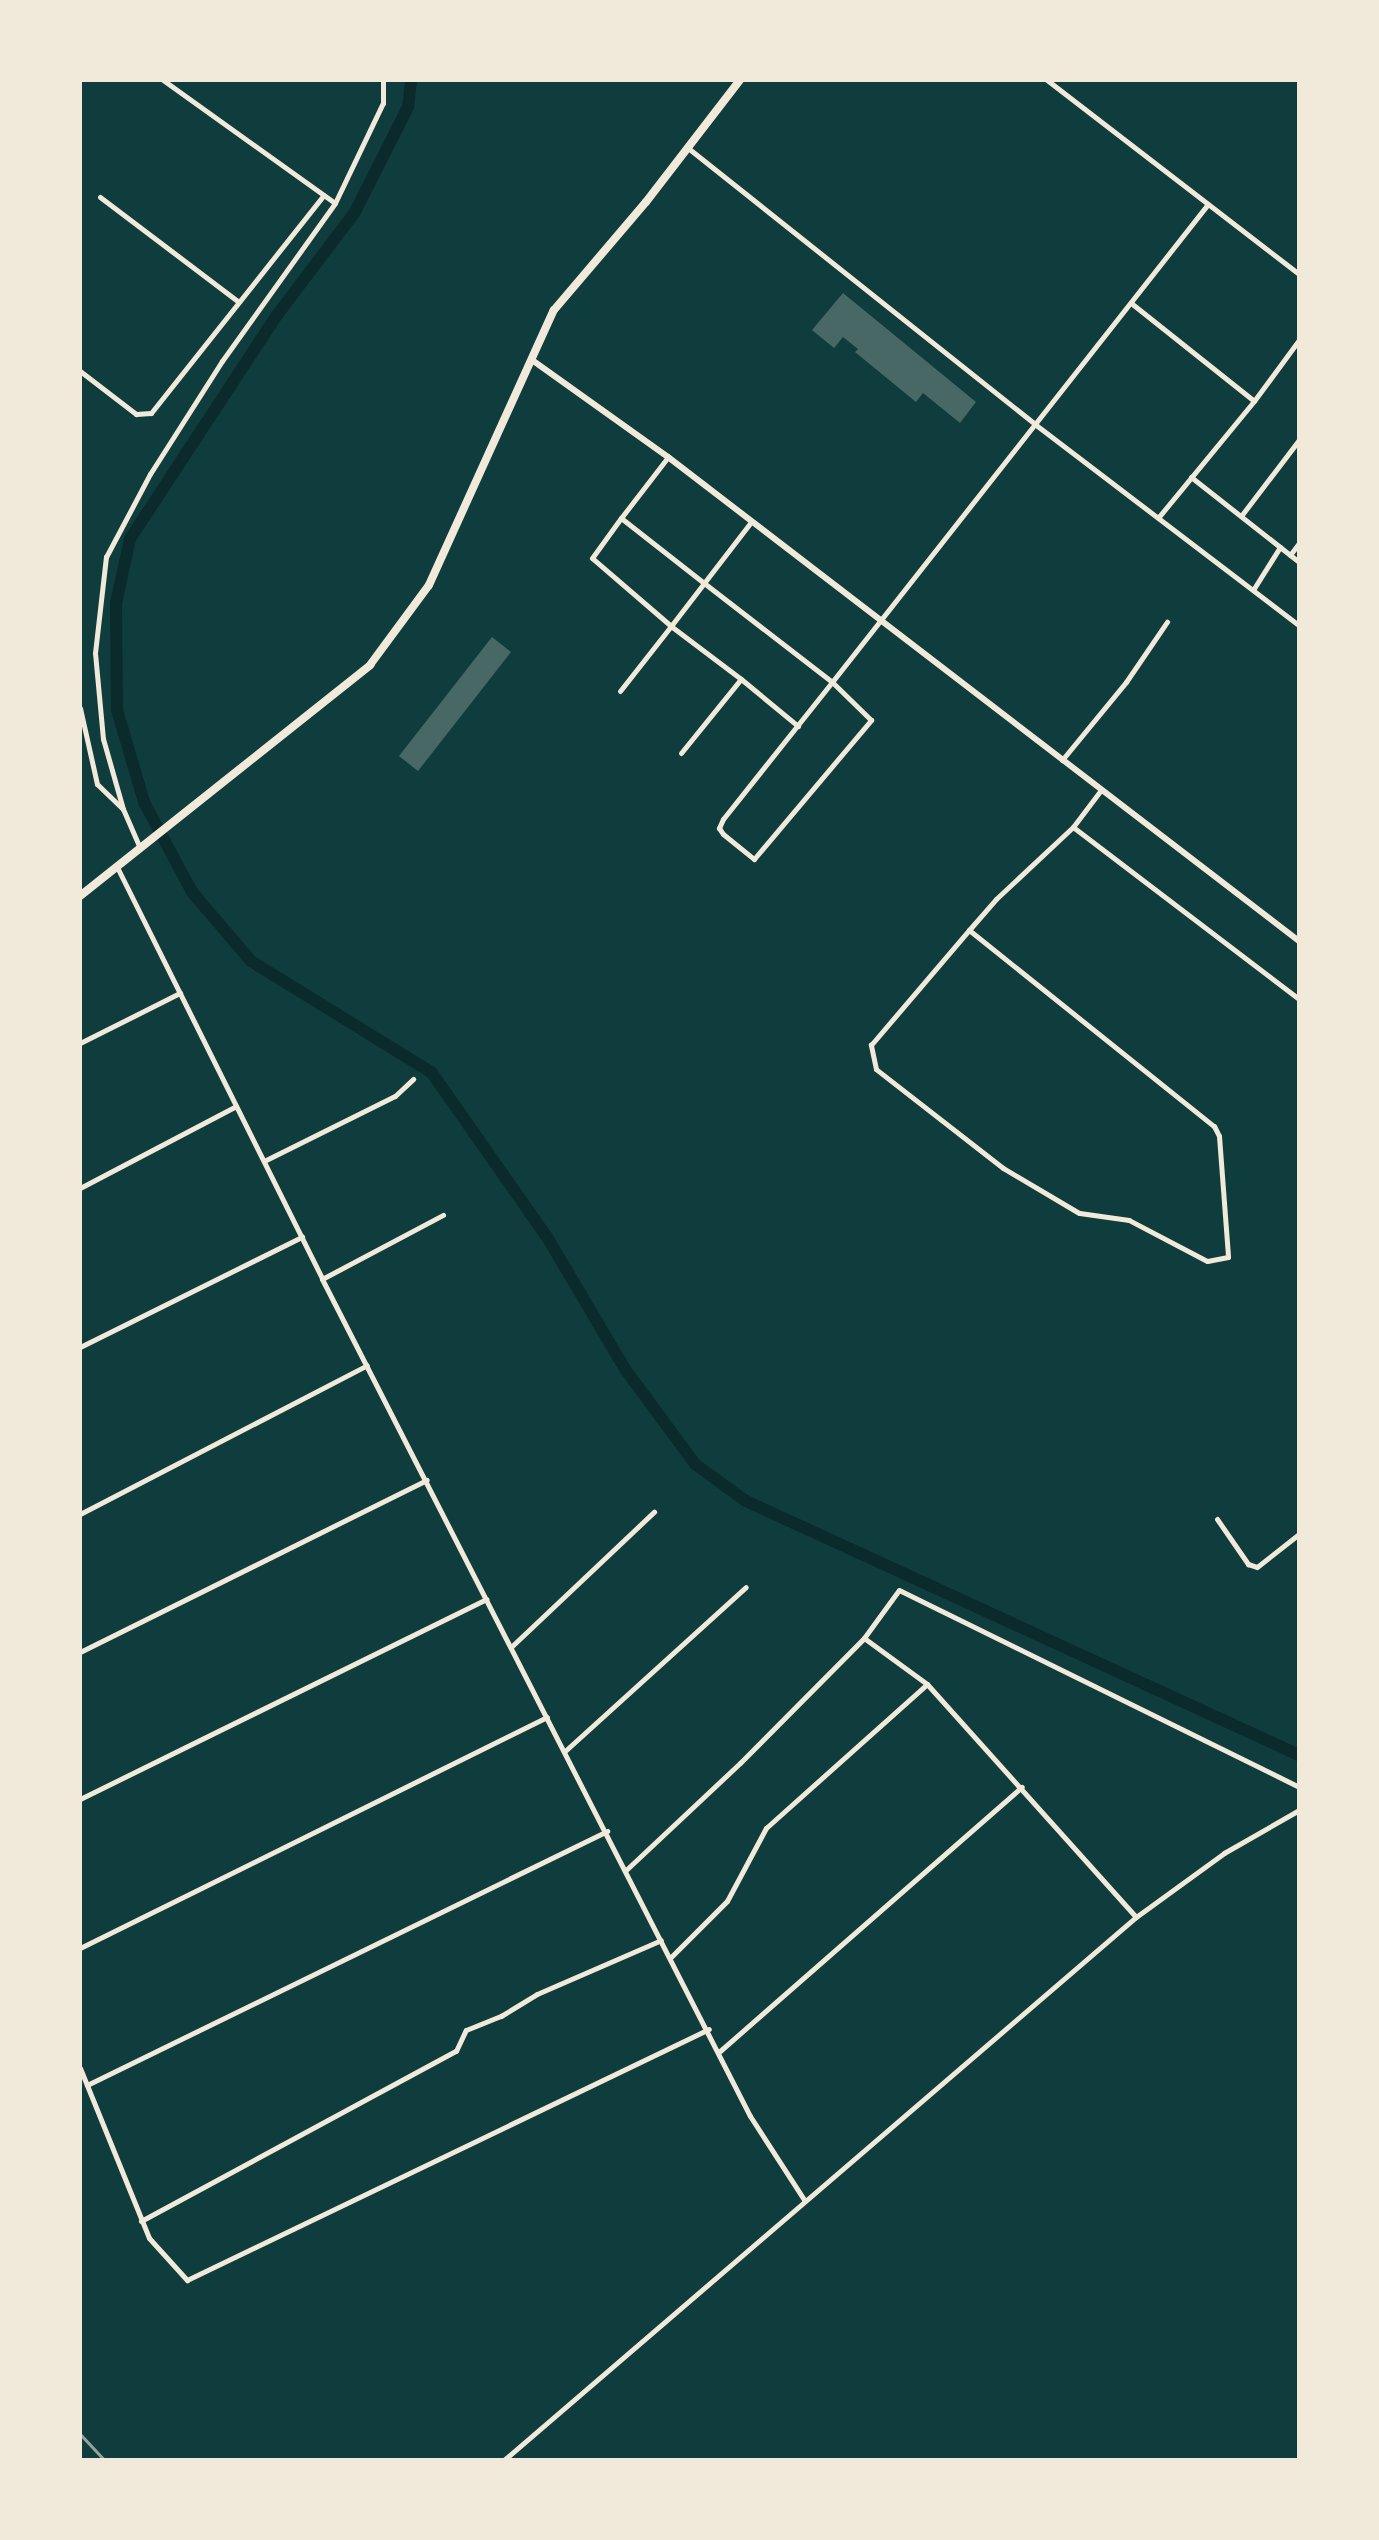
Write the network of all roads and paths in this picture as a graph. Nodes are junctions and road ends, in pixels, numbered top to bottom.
1 (163, 80) edge
2 (383, 80) edge
3 (740, 80) edge
4 (1047, 80) edge
5 (688, 148) junction
6 (324, 195) junction
7 (100, 197) dead end
8 (335, 203) junction
9 (1208, 204) junction
10 (1299, 274) edge
11 (239, 302) junction
12 (1131, 303) junction
13 (1299, 340) edge
14 (532, 360) junction
15 (80, 371) edge
16 (1254, 401) junction
17 (1036, 425) junction
18 (1299, 440) edge
19 (668, 457) junction
20 (1191, 477) junction
21 (1241, 516) junction
22 (621, 518) junction
23 (1158, 518) junction
24 (751, 522) junction
25 (1299, 543) edge
26 (1280, 547) junction
27 (1290, 555) junction
28 (1299, 562) edge
29 (704, 583) junction
30 (1253, 590) junction
31 (1167, 622) dead end
32 (880, 623) junction
33 (1299, 625) edge
34 (671, 626) junction
35 (741, 679) junction
36 (832, 682) junction
37 (620, 691) dead end
38 (80, 708) edge
39 (798, 726) junction
40 (681, 753) dead end
41 (1062, 760) junction
42 (1101, 790) junction
43 (123, 809) junction
44 (1073, 827) junction
45 (140, 848) junction
46 (117, 867) junction
47 (80, 896) edge
48 (969, 930) junction
49 (1299, 941) edge
50 (180, 993) junction
51 (1299, 999) edge
52 (80, 1043) edge
53 (413, 1079) dead end
54 (236, 1106) junction
55 (264, 1161) junction
56 (80, 1188) edge
57 (443, 1215) dead end
58 (302, 1237) junction
59 (322, 1279) junction
60 (80, 1347) edge
61 (367, 1365) junction
62 (427, 1480) junction
63 (654, 1512) dead end
64 (80, 1514) edge
65 (1217, 1519) dead end
66 (1299, 1534) edge
67 (746, 1587) dead end
68 (486, 1599) junction
69 (864, 1638) junction
70 (511, 1647) junction
71 (80, 1652) edge
72 (927, 1684) junction
73 (547, 1717) junction
74 (565, 1751) junction
75 (1022, 1787) junction
76 (1299, 1787) edge
77 (80, 1799) edge
78 (1299, 1810) edge
79 (607, 1831) junction
80 (626, 1870) junction
81 (1136, 1917) junction
82 (661, 1940) junction
83 (80, 1948) edge
84 (671, 1957) junction
85 (709, 2029) junction
86 (720, 2051) junction
87 (80, 2068) edge
88 (87, 2085) junction
89 (805, 2201) junction
90 (141, 2221) junction
91 (504, 2460) edge

1 - 6 street
2 - 8 street
3 - 5 main road
4 - 9 street
5 - 14 main road
5 - 17 street
6 - 8 street
6 - 11 street
7 - 11 street
8 - 43 street
9 - 10 street
9 - 12 street
11 - 15 street
12 - 16 street
12 - 17 street
13 - 16 street
14 - 19 street
14 - 45 main road
16 - 20 street
17 - 23 street
17 - 32 street
18 - 21 street
19 - 22 street
19 - 24 street
20 - 21 street
20 - 23 street
21 - 26 street
22 - 29 street
22 - 34 street
23 - 30 street
24 - 29 street
24 - 32 street
25 - 27 street
26 - 27 street
26 - 30 street
27 - 28 street
29 - 34 street
29 - 36 street
30 - 33 street
31 - 41 street
32 - 36 street
32 - 41 street
34 - 35 street
34 - 37 street
35 - 39 street
35 - 40 street
36 - 39 street
36 - 39 street
38 - 43 street
41 - 42 street
42 - 44 street
42 - 49 street
43 - 45 street
44 - 48 street
44 - 51 street
45 - 46 main road
46 - 47 main road
46 - 50 street
48 - 48 street
50 - 52 street
50 - 54 street
53 - 55 street
54 - 55 street
54 - 56 street
55 - 58 street
57 - 59 street
58 - 59 street
58 - 60 street
59 - 61 street
61 - 62 street
61 - 64 street
62 - 68 street
62 - 71 street
63 - 70 street
65 - 66 street
67 - 74 street
68 - 70 street
68 - 77 street
69 - 72 street
69 - 76 street
69 - 80 street
70 - 73 street
72 - 75 street
72 - 84 street
73 - 74 street
73 - 83 street
74 - 79 street
75 - 81 street
75 - 86 street
78 - 81 street
79 - 80 street
79 - 88 street
80 - 82 street
81 - 89 street
82 - 84 street
82 - 90 street
84 - 85 street
85 - 86 street
85 - 90 street
86 - 89 street
87 - 88 street
88 - 90 street
89 - 91 street

